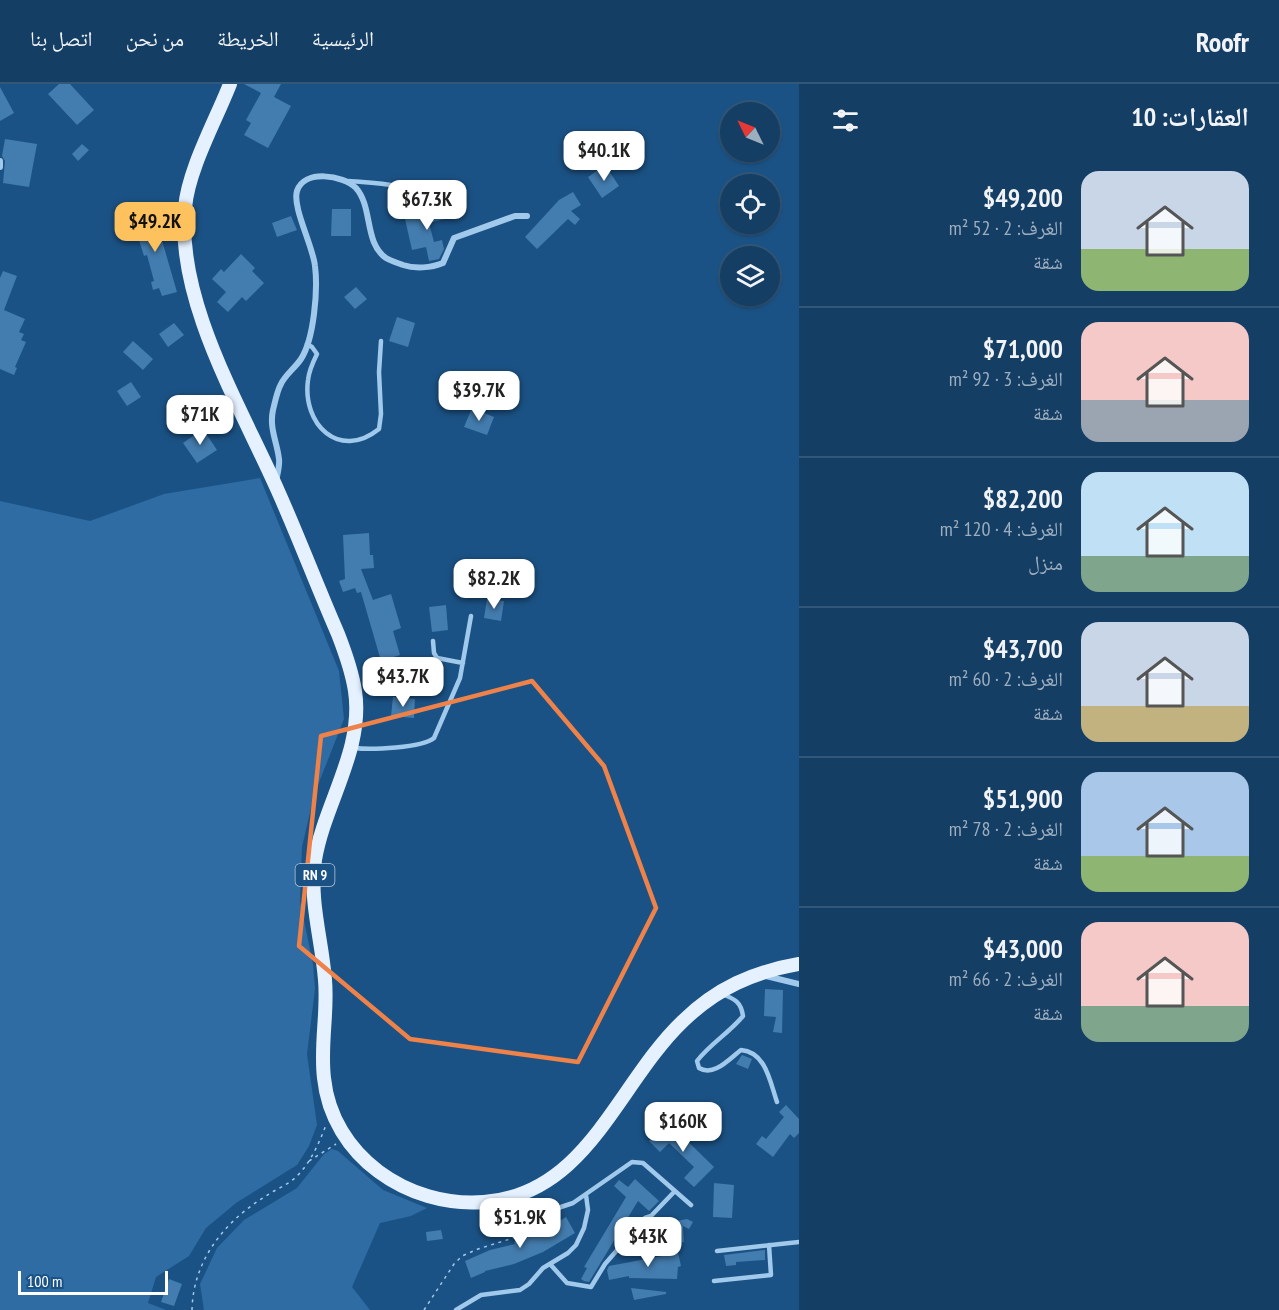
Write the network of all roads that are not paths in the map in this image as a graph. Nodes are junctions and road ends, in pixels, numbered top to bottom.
1 (230, 84) edge
2 (0, 161) edge
3 (0, 167) edge
4 (346, 181) junction
5 (428, 202) dead end
6 (526, 216) dead end
7 (381, 341) dead end
8 (307, 344) junction
9 (276, 485) junction
10 (471, 616) dead end
11 (433, 641) dead end
12 (463, 663) junction
13 (351, 747) junction
14 (799, 964) edge
15 (757, 974) junction
16 (799, 984) edge
17 (720, 993) junction
18 (777, 1102) dead end
19 (675, 1191) junction
20 (586, 1195) junction
21 (486, 1202) junction
22 (691, 1205) dead end
23 (799, 1242) edge
24 (769, 1245) junction
25 (717, 1251) dead end
26 (550, 1264) junction
27 (714, 1281) dead end
28 (456, 1310) edge

1 - 9 main road, RN 9
2 - 3 street
4 - 5 lane
4 - 6 street
4 - 8 street
7 - 8 lane
8 - 9 street
9 - 13 main road, RN 9
10 - 12 lane
11 - 12 lane
12 - 13 lane
13 - 21 main road, RN 9
14 - 15 main road, RN 9
15 - 16 street
15 - 17 main road, RN 9
17 - 18 lane
17 - 21 main road, RN 9
19 - 20 lane
19 - 22 lane
19 - 26 lane
20 - 21 lane
20 - 26 lane
23 - 24 lane
24 - 25 lane
24 - 27 lane
26 - 28 lane

